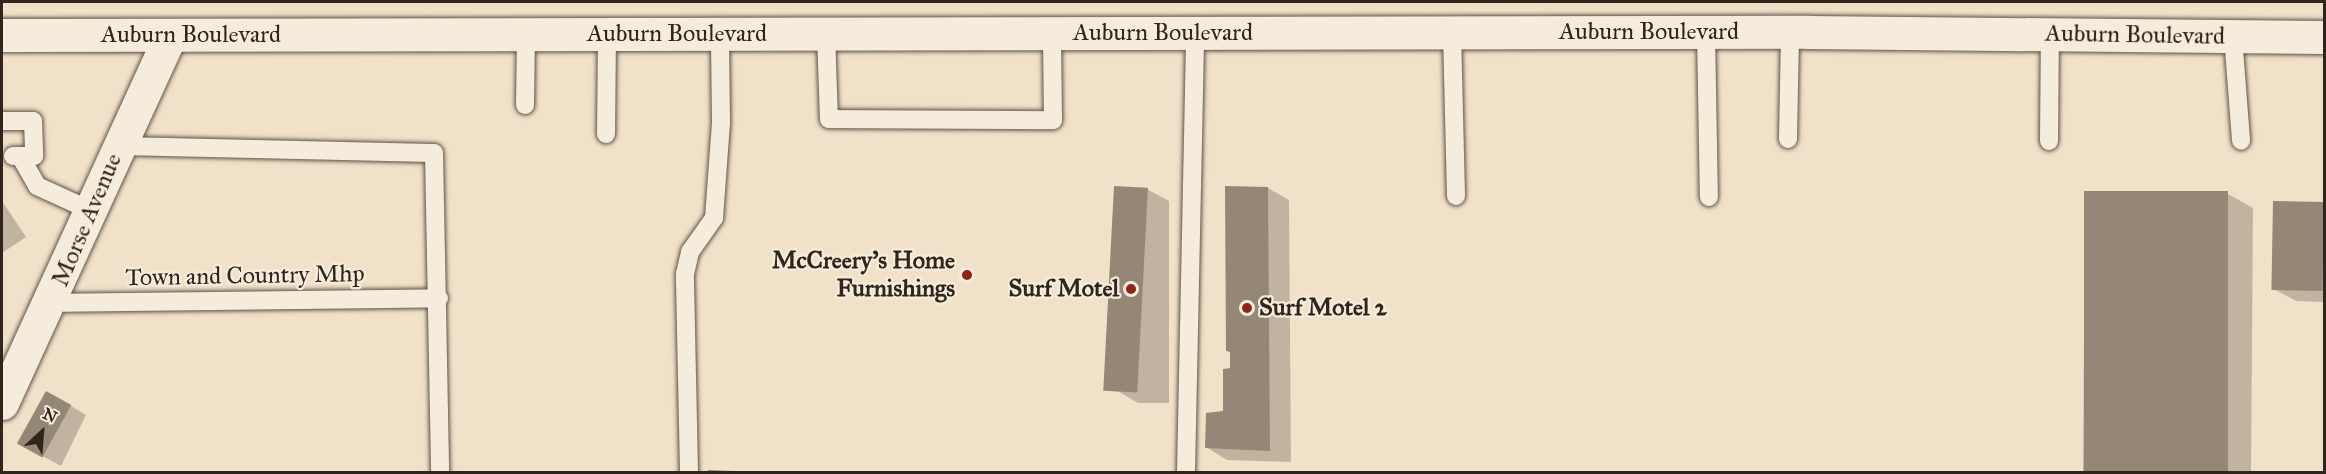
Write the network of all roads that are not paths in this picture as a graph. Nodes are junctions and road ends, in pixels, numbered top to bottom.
1 (1452, 32) junction
2 (1706, 32) junction
3 (1052, 33) junction
4 (1195, 33) junction
5 (1790, 33) junction
6 (526, 34) junction
7 (607, 34) junction
8 (720, 34) junction
9 (826, 34) junction
10 (2050, 34) junction
11 (2, 35) edge
12 (170, 36) junction
13 (2233, 36) junction
14 (2325, 38) edge
15 (525, 105) dead end
16 (2, 122) edge
17 (606, 134) dead end
18 (1788, 139) dead end
19 (2049, 141) dead end
20 (2241, 141) dead end
21 (119, 146) junction
22 (1456, 196) dead end
23 (1709, 197) dead end
24 (90, 210) junction
25 (439, 298) junction
26 (51, 303) junction
27 (2, 403) edge
28 (440, 472) edge
29 (689, 472) edge
30 (1186, 472) edge

1 - 2 main road, Auburn Boulevard
1 - 4 main road, Auburn Boulevard
1 - 22 lane
2 - 5 main road, Auburn Boulevard
2 - 23 lane
3 - 4 main road, Auburn Boulevard
3 - 9 main road, Auburn Boulevard
3 - 9 lane
4 - 30 lane
5 - 10 main road, Auburn Boulevard
5 - 18 lane
6 - 7 main road, Auburn Boulevard
6 - 12 main road, Auburn Boulevard
6 - 15 lane
7 - 8 main road, Auburn Boulevard
7 - 17 lane
8 - 9 main road, Auburn Boulevard
8 - 29 lane
10 - 13 main road, Auburn Boulevard
10 - 19 lane
11 - 12 main road, Auburn Boulevard
12 - 21 main road, Morse Avenue
13 - 14 main road, Auburn Boulevard
13 - 20 lane
16 - 24 lane
21 - 24 main road, Morse Avenue
21 - 25 lane
24 - 26 main road, Morse Avenue
25 - 26 lane, Town and Country Mhp
25 - 28 lane
26 - 27 main road, Morse Avenue

